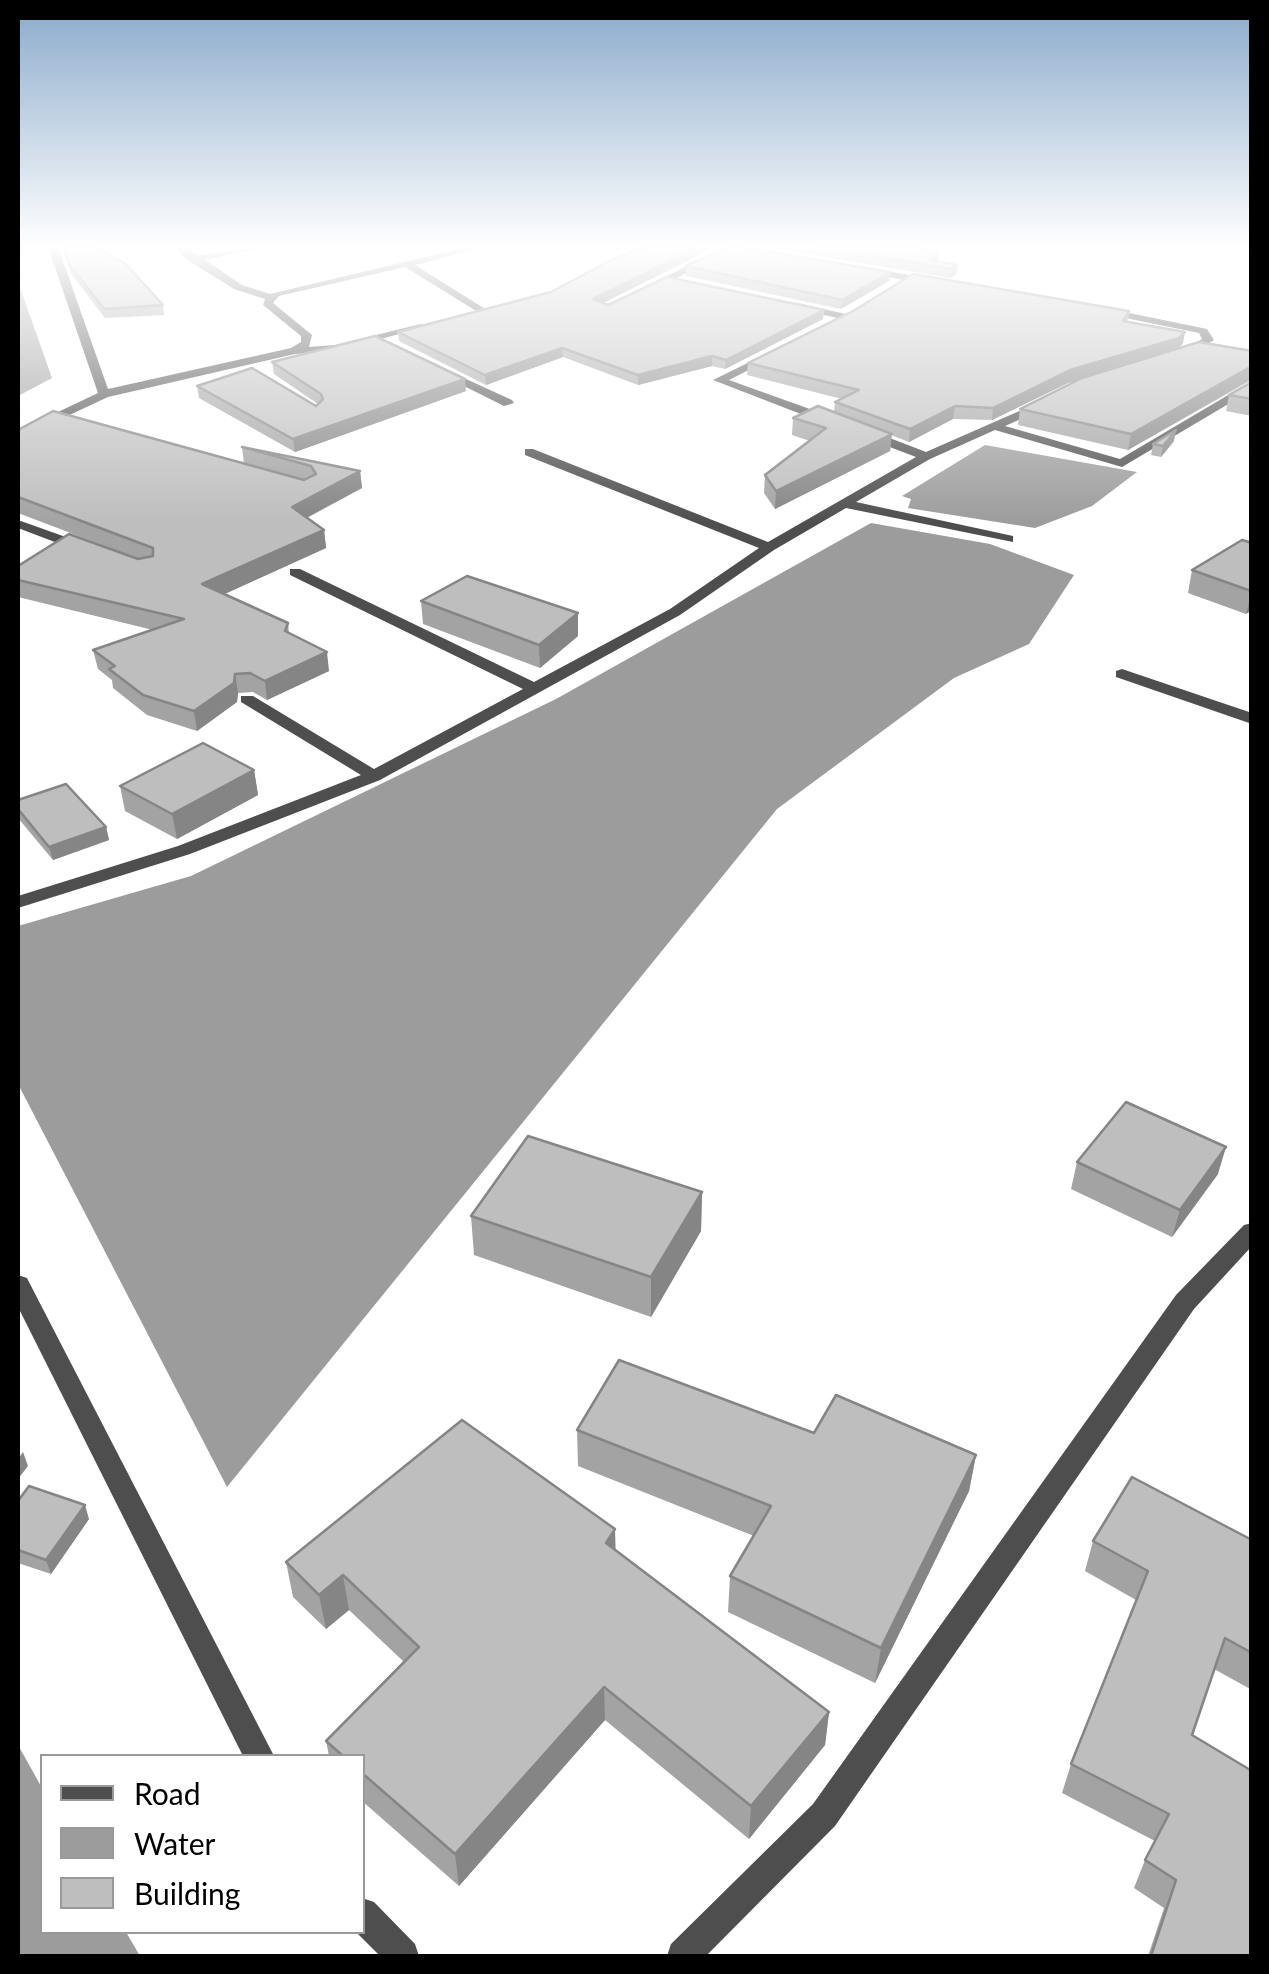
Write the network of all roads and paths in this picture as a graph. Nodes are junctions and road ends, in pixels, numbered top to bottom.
1 (85, 339) edge
2 (307, 339) edge
3 (368, 339) edge
4 (377, 339) edge
5 (1207, 339) edge
6 (392, 346) edge
7 (788, 347) edge
8 (296, 351) junction
9 (1171, 360) edge
10 (425, 362) edge
11 (244, 365) junction
12 (258, 374) edge
13 (1250, 386) edge
14 (104, 394) junction
15 (1059, 396) edge
16 (508, 403) dead end
17 (54, 419) junction
18 (72, 424) edge
19 (997, 428) junction
20 (18, 435) edge
21 (529, 452) dead end
22 (926, 456) junction
23 (844, 502) junction
24 (18, 524) edge
25 (1008, 540) dead end
26 (768, 547) junction
27 (111, 558) edge
28 (295, 572) dead end
29 (1122, 674) dead end
30 (534, 688) junction
31 (247, 699) dead end
32 (1252, 719) edge
33 (374, 776) junction
34 (18, 902) edge
35 (1252, 1230) edge
36 (18, 1284) edge
37 (258, 1754) edge
38 (365, 1917) edge
39 (403, 1956) edge
40 (683, 1956) edge

1 - 14 street
2 - 8 street
3 - 8 street
4 - 6 street
5 - 9 street
7 - 22 street
8 - 11 street
10 - 16 street
11 - 12 street
11 - 14 street
13 - 19 street
14 - 17 street
15 - 19 street
17 - 18 street
17 - 20 street
19 - 22 street
21 - 26 street
22 - 23 street
23 - 25 street
23 - 26 street
24 - 27 street
26 - 30 street
28 - 30 street
29 - 32 street
30 - 33 street
31 - 33 street
33 - 34 street
35 - 40 street
36 - 37 street
38 - 39 street

